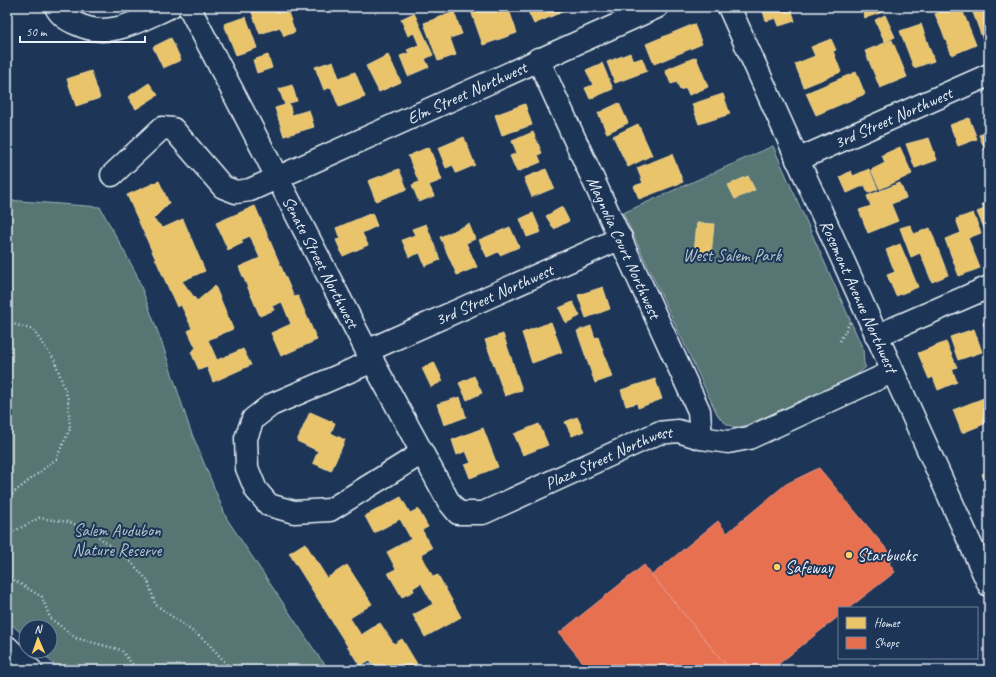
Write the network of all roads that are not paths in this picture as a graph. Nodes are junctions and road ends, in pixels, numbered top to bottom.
1 (56, 7) edge
2 (170, 7) edge
3 (189, 7) edge
4 (657, 7) edge
5 (729, 7) edge
6 (538, 59) junction
7 (989, 75) edge
8 (797, 160) junction
9 (112, 175) dead end
10 (277, 177) junction
11 (621, 238) junction
12 (989, 287) edge
13 (876, 336) junction
14 (370, 356) junction
15 (892, 372) junction
16 (701, 438) junction
17 (422, 453) junction
18 (458, 513) joint
19 (987, 575) edge
20 (9, 652) edge
21 (31, 670) edge

1 - 2 street
3 - 10 street, Senate Street Northwest
4 - 6 street, Elm Street Northwest
5 - 8 street, Rosemont Avenue Northwest
6 - 10 street, Elm Street Northwest
6 - 11 street, Magnolia Court Northwest
7 - 8 street, 3rd Street Northwest
8 - 13 street, Rosemont Avenue Northwest
9 - 10 street, Elm Street Northwest
10 - 14 street, Senate Street Northwest
11 - 14 street, 3rd Street Northwest
11 - 16 street, Magnolia Court Northwest
12 - 13 street
13 - 15 street, Rosemont Avenue Northwest
14 - 17 street, Senate Street Northwest
14 - 17 street, 3rd Street Northwest
15 - 16 street, Plaza Street Northwest
15 - 19 street, Rosemont Avenue Northwest
16 - 18 street, Plaza Street Northwest
17 - 18 street, Senate Street Northwest
20 - 21 street

